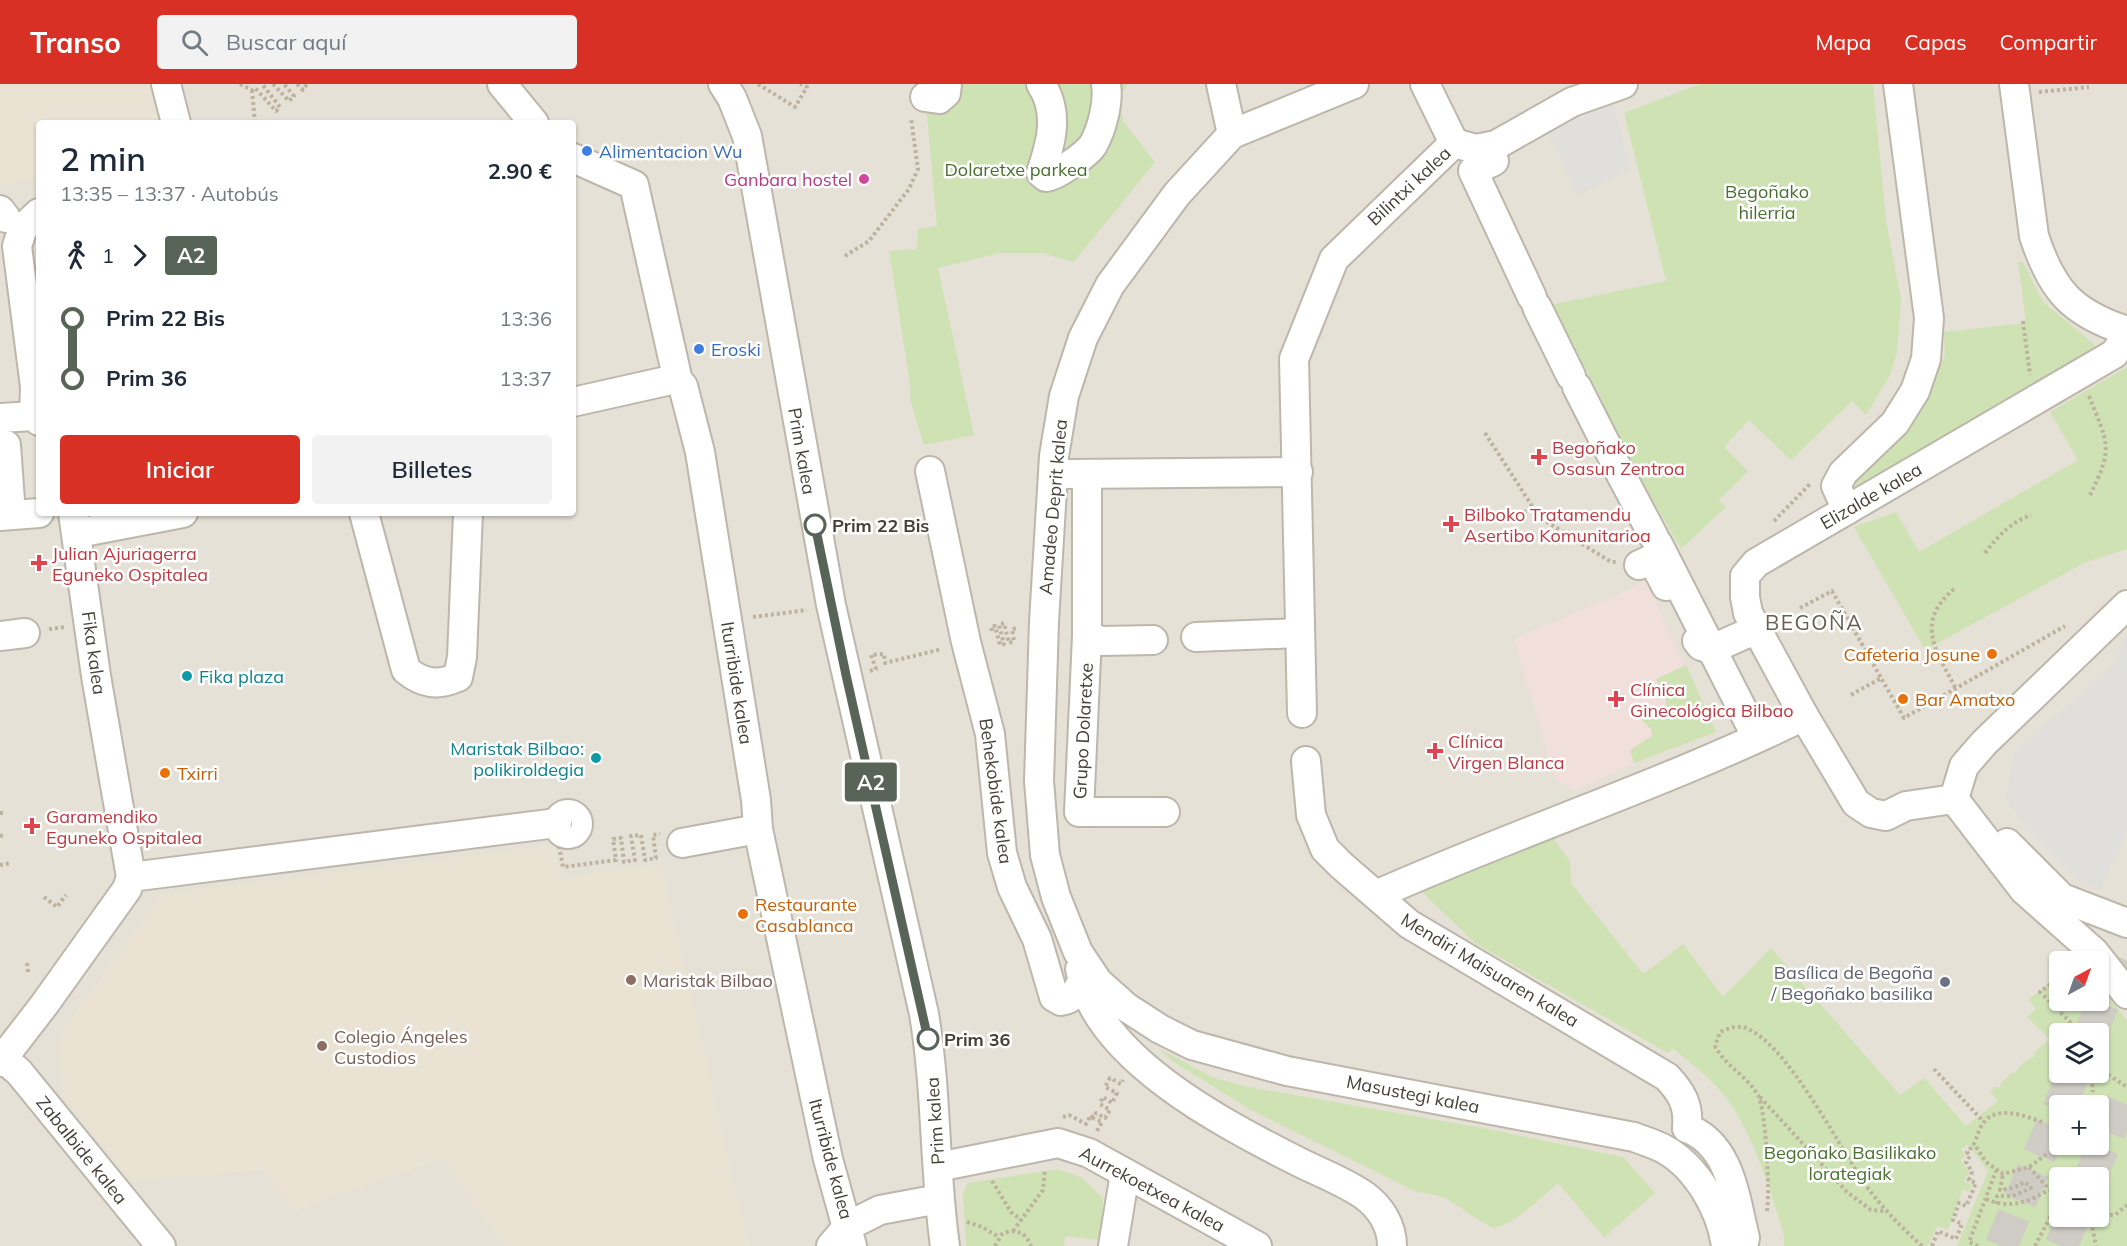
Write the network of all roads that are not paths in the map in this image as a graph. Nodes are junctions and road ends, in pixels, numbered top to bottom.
1 (166, 84) edge
2 (502, 84) edge
3 (723, 84) edge
4 (1041, 84) edge
5 (1106, 84) edge
6 (1221, 84) edge
7 (1354, 84) edge
8 (1425, 84) edge
9 (1623, 84) edge
10 (1898, 84) edge
11 (2023, 88) edge
12 (175, 120) edge
13 (532, 120) edge
14 (1232, 134) junction
15 (1454, 143) junction
16 (1489, 147) junction
17 (576, 159) edge
18 (17, 217) edge
19 (2127, 331) edge
20 (2127, 336) edge
21 (678, 381) junction
22 (576, 401) edge
23 (23, 418) edge
24 (3, 445) edge
25 (930, 471) dead end
26 (1298, 472) junction
27 (1087, 474) junction
28 (1053, 475) junction
29 (1847, 510) junction
30 (17, 515) edge
31 (151, 516) edge
32 (365, 516) edge
33 (468, 516) edge
34 (76, 523) edge
35 (1629, 563) road end
36 (2127, 605) edge
37 (1757, 629) junction
38 (1300, 633) junction
39 (1087, 636) junction
40 (1196, 637) dead end
41 (1153, 640) dead end
42 (1712, 650) junction
43 (1302, 713) dead end
44 (1804, 716) junction
45 (1756, 736) junction
46 (1306, 761) dead end
47 (1956, 804) junction
48 (1165, 812) dead end
49 (557, 823) dead end
50 (758, 829) junction
51 (672, 844) road end
52 (131, 878) junction
53 (1376, 895) junction
54 (2127, 924) edge
55 (1078, 952) junction
56 (1082, 981) junction
57 (2127, 994) edge
58 (1141, 1017) junction
59 (1, 1059) edge
60 (1122, 1061) junction
61 (1152, 1072) junction
62 (1687, 1128) junction
63 (1664, 1149) junction
64 (938, 1167) junction
65 (1125, 1173) junction
66 (939, 1199) junction
67 (844, 1239) edge
68 (161, 1246) edge
69 (945, 1246) edge
70 (1113, 1246) edge
71 (1257, 1246) edge
72 (1392, 1246) edge
73 (1726, 1246) edge
74 (1743, 1246) edge

1 - 12 street
2 - 13 street
3 - 64 street, Prim kalea
4 - 5 street
6 - 14 street
7 - 14 street, Amadeo Deprit kalea
8 - 15 street
9 - 16 street
10 - 29 street
11 - 19 street
14 - 28 street, Amadeo Deprit kalea
15 - 16 street, Bilintxi kalea
15 - 26 street, Bilintxi kalea
16 - 42 street
17 - 21 street, Iturribide kalea
18 - 23 street
20 - 29 street, Elizalde kalea
21 - 22 street
21 - 50 street, Iturribide kalea
23 - 24 street
24 - 30 street
25 - 56 street, Behekobide kalea
26 - 27 street
26 - 38 street
27 - 28 street
27 - 39 street, Grupo Dolaretxe
28 - 55 street, Amadeo Deprit kalea
29 - 37 street, Elizalde kalea
31 - 34 street, Fika kalea
32 - 33 street
34 - 52 street, Fika kalea
35 - 42 street
36 - 47 street
37 - 42 street
37 - 44 street, Elizalde kalea
38 - 40 street
38 - 43 street
39 - 41 street, Grupo Dolaretxe
39 - 48 street, Grupo Dolaretxe
42 - 45 street
44 - 45 street
44 - 47 street, Elizalde kalea
45 - 53 street, Mendiri Maisuaren kalea
46 - 53 street
47 - 54 street
47 - 57 street
49 - 52 street
50 - 51 street
50 - 67 street, Iturribide kalea
52 - 59 street
53 - 62 street, Mendiri Maisuaren kalea
55 - 56 street
55 - 58 street, Masustegi kalea
56 - 60 street
58 - 60 street
58 - 61 street
58 - 63 street, Masustegi kalea
59 - 68 street, Zabalbide kalea
60 - 61 street
61 - 72 street
62 - 63 street
62 - 74 street
63 - 73 street, Masustegi kalea
64 - 65 street, Aurrekoetxea kalea
64 - 66 street, Prim kalea
65 - 70 street
65 - 71 street, Aurrekoetxea kalea
66 - 67 street
66 - 69 street, Prim kalea

